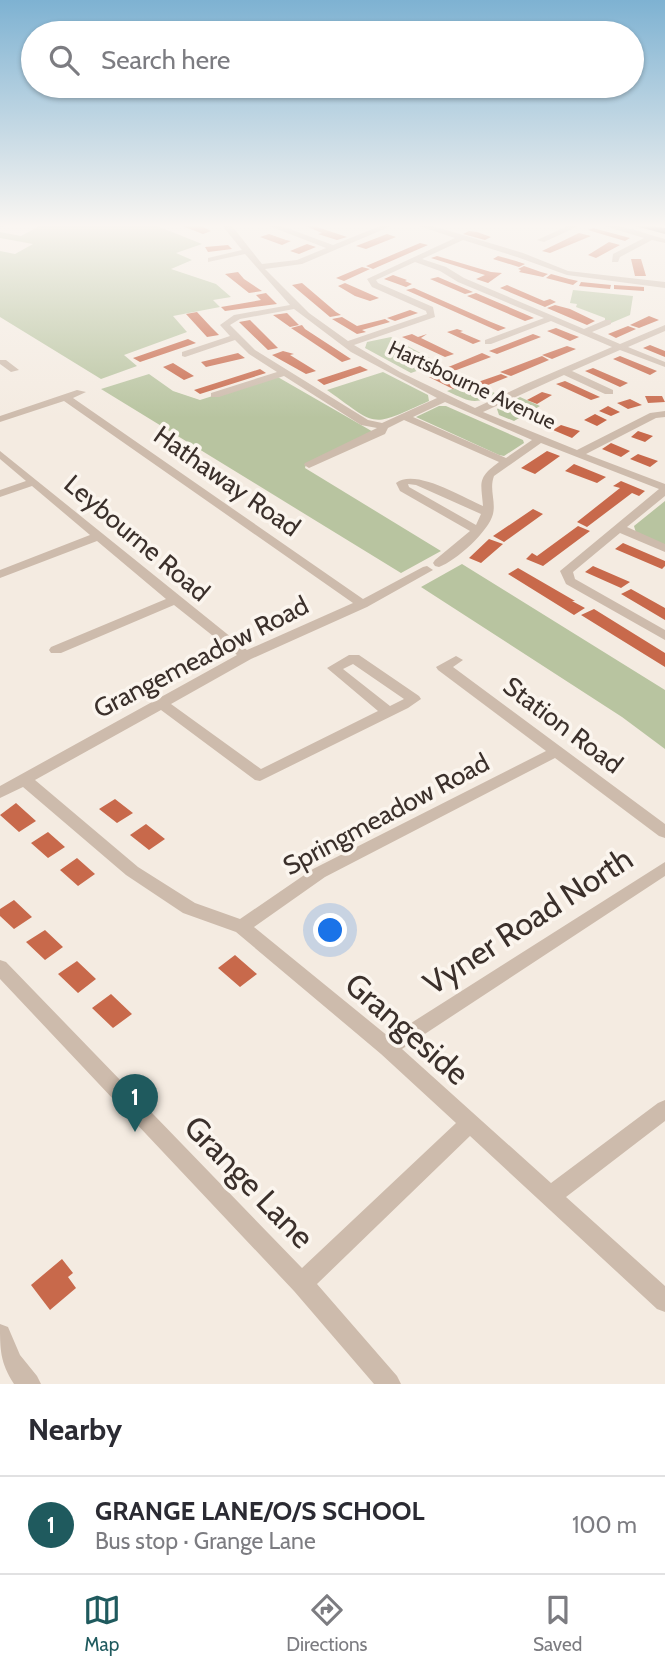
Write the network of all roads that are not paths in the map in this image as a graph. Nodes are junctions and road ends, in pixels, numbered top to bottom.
1 (280, 289) edge
2 (387, 289) edge
3 (483, 289) edge
4 (297, 306) junction
5 (552, 318) junction
6 (608, 322) dead end
7 (665, 328) edge
8 (584, 332) junction
9 (236, 337) junction
10 (490, 339) dead end
11 (348, 344) junction
12 (620, 347) junction
13 (192, 359) dead end
14 (663, 365) dead end
15 (565, 371) junction
16 (284, 373) junction
17 (80, 392) dead end
18 (608, 393) dead end
19 (215, 395) dead end
20 (65, 397) junction
21 (446, 398) junction
22 (478, 411) junction
23 (665, 414) edge
24 (405, 417) junction
25 (0, 419) edge
26 (383, 426) junction
27 (540, 439) junction
28 (579, 453) junction
29 (0, 454) edge
30 (505, 461) junction
31 (309, 465) dead end
32 (34, 482) junction
33 (665, 489) edge
34 (0, 494) edge
35 (488, 513) junction
36 (618, 528) junction
37 (477, 530) junction
38 (98, 536) junction
39 (665, 548) edge
40 (0, 574) edge
41 (175, 600) junction
42 (362, 604) junction
43 (665, 636) edge
44 (56, 650) dead end
45 (246, 656) junction
46 (456, 660) dead end
47 (161, 703) junction
48 (388, 712) junction
49 (556, 751) junction
50 (24, 779) junction
51 (0, 793) edge
52 (665, 832) edge
53 (665, 868) edge
54 (242, 927) junction
55 (0, 967) edge
56 (388, 1048) junction
57 (665, 1109) edge
58 (469, 1124) junction
59 (551, 1196) junction
60 (302, 1283) junction
61 (665, 1301) edge
62 (0, 1335) edge
63 (29, 1384) edge
64 (389, 1384) edge

1 - 4 street, Hartsbourne Avenue
2 - 11 street
3 - 5 street
4 - 9 street
4 - 11 street, Hartsbourne Avenue
5 - 8 street
5 - 10 street
6 - 8 street
7 - 12 street
8 - 12 street
9 - 13 street
9 - 16 street
11 - 21 street, Hartsbourne Avenue
12 - 14 street
12 - 15 street
15 - 18 street
15 - 22 street
16 - 19 street
16 - 26 street
17 - 20 street
20 - 25 street
20 - 42 street, Hathaway Road
21 - 22 street, Hartsbourne Avenue
21 - 24 street
22 - 27 street, Hartsbourne Avenue
23 - 28 street
24 - 26 street
24 - 30 street
26 - 31 street
27 - 28 street, Hartsbourne Avenue
27 - 30 street
28 - 33 street, Hartsbourne Avenue
29 - 32 street, Leybourne Road
30 - 35 street
32 - 34 street
32 - 38 street, Leybourne Road
33 - 36 street
35 - 37 street, Grangemeadow Road
35 - 37 street
36 - 39 street
36 - 43 street
37 - 42 street, Grangemeadow Road
38 - 40 street
38 - 41 street, Leybourne Road
41 - 44 street
41 - 45 street, Leybourne Road
42 - 45 street, Grangemeadow Road
45 - 47 street, Grangemeadow Road
46 - 49 street, Station Road
47 - 48 street
47 - 50 street, Grangemeadow Road
48 - 48 street
49 - 52 street, Station Road
49 - 54 street, Springmeadow Road
50 - 51 street, Grangemeadow Road
50 - 54 street, Grangeside
53 - 56 street, Vyner Road North
54 - 56 street, Grangeside
55 - 60 street, Grange Lane
56 - 58 street, Grangeside
57 - 59 street
58 - 59 street, Grangeside
58 - 60 street
59 - 61 street, Grangeside
60 - 64 street, Grange Lane
62 - 63 street

